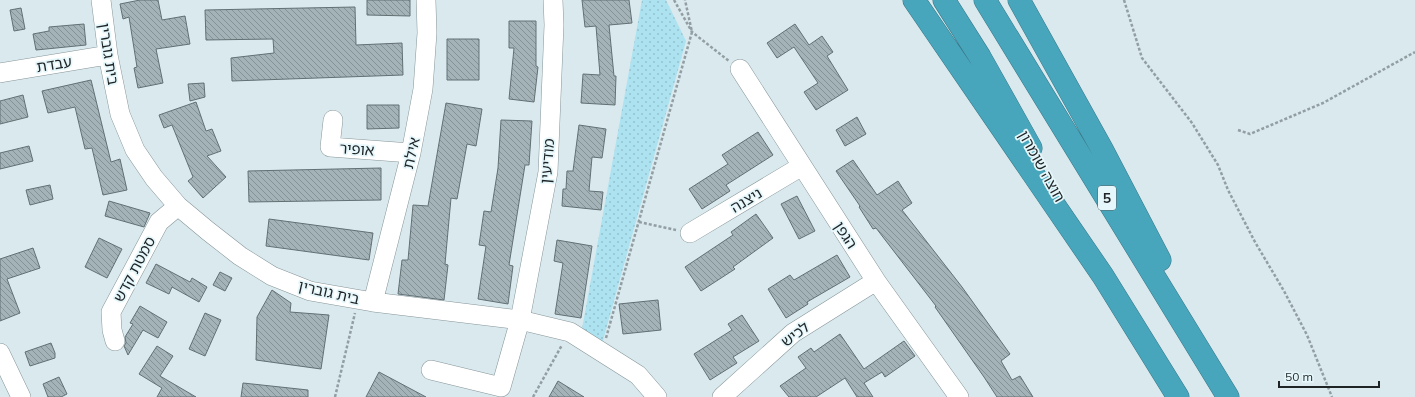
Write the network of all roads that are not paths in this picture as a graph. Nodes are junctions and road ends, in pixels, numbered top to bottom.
1 (101, 0) edge
2 (426, 0) edge
3 (553, 0) edge
4 (914, 0) edge
5 (944, 0) edge
6 (984, 0) edge
7 (1019, 0) edge
8 (108, 55) junction
9 (740, 69) road end
10 (0, 73) edge
11 (333, 120) dead end
12 (411, 153) junction
13 (802, 166) junction
14 (178, 206) junction
15 (690, 233) road end
16 (1104, 276) junction
17 (876, 281) junction
18 (366, 301) junction
19 (520, 320) junction
20 (115, 341) dead end
21 (0, 352) edge
22 (431, 370) dead end
23 (21, 397) edge
24 (657, 397) edge
25 (722, 397) edge
26 (959, 397) edge
27 (1178, 397) edge
28 (1228, 397) edge
29 (1232, 397) edge

1 - 8 street, בית גוברין
2 - 12 street, אילת
3 - 19 street, מודיעין
4 - 16 highway
5 - 16 highway, חוצה שומרון
6 - 28 highway, 5
7 - 29 highway
8 - 10 street, עבדת
8 - 14 street, בית גוברין
9 - 13 street, הגפן
11 - 12 street, אופיר
12 - 18 street, אילת
13 - 15 street, ניצנה
13 - 17 street, הגפן
14 - 18 street, בית גוברין
14 - 20 street, סמטת קדש
16 - 27 highway
17 - 25 street, לכיש
17 - 26 street, הגפן
18 - 19 street, בית גוברין
19 - 22 street, מודיעין
19 - 24 street, בית גוברין
21 - 23 street

